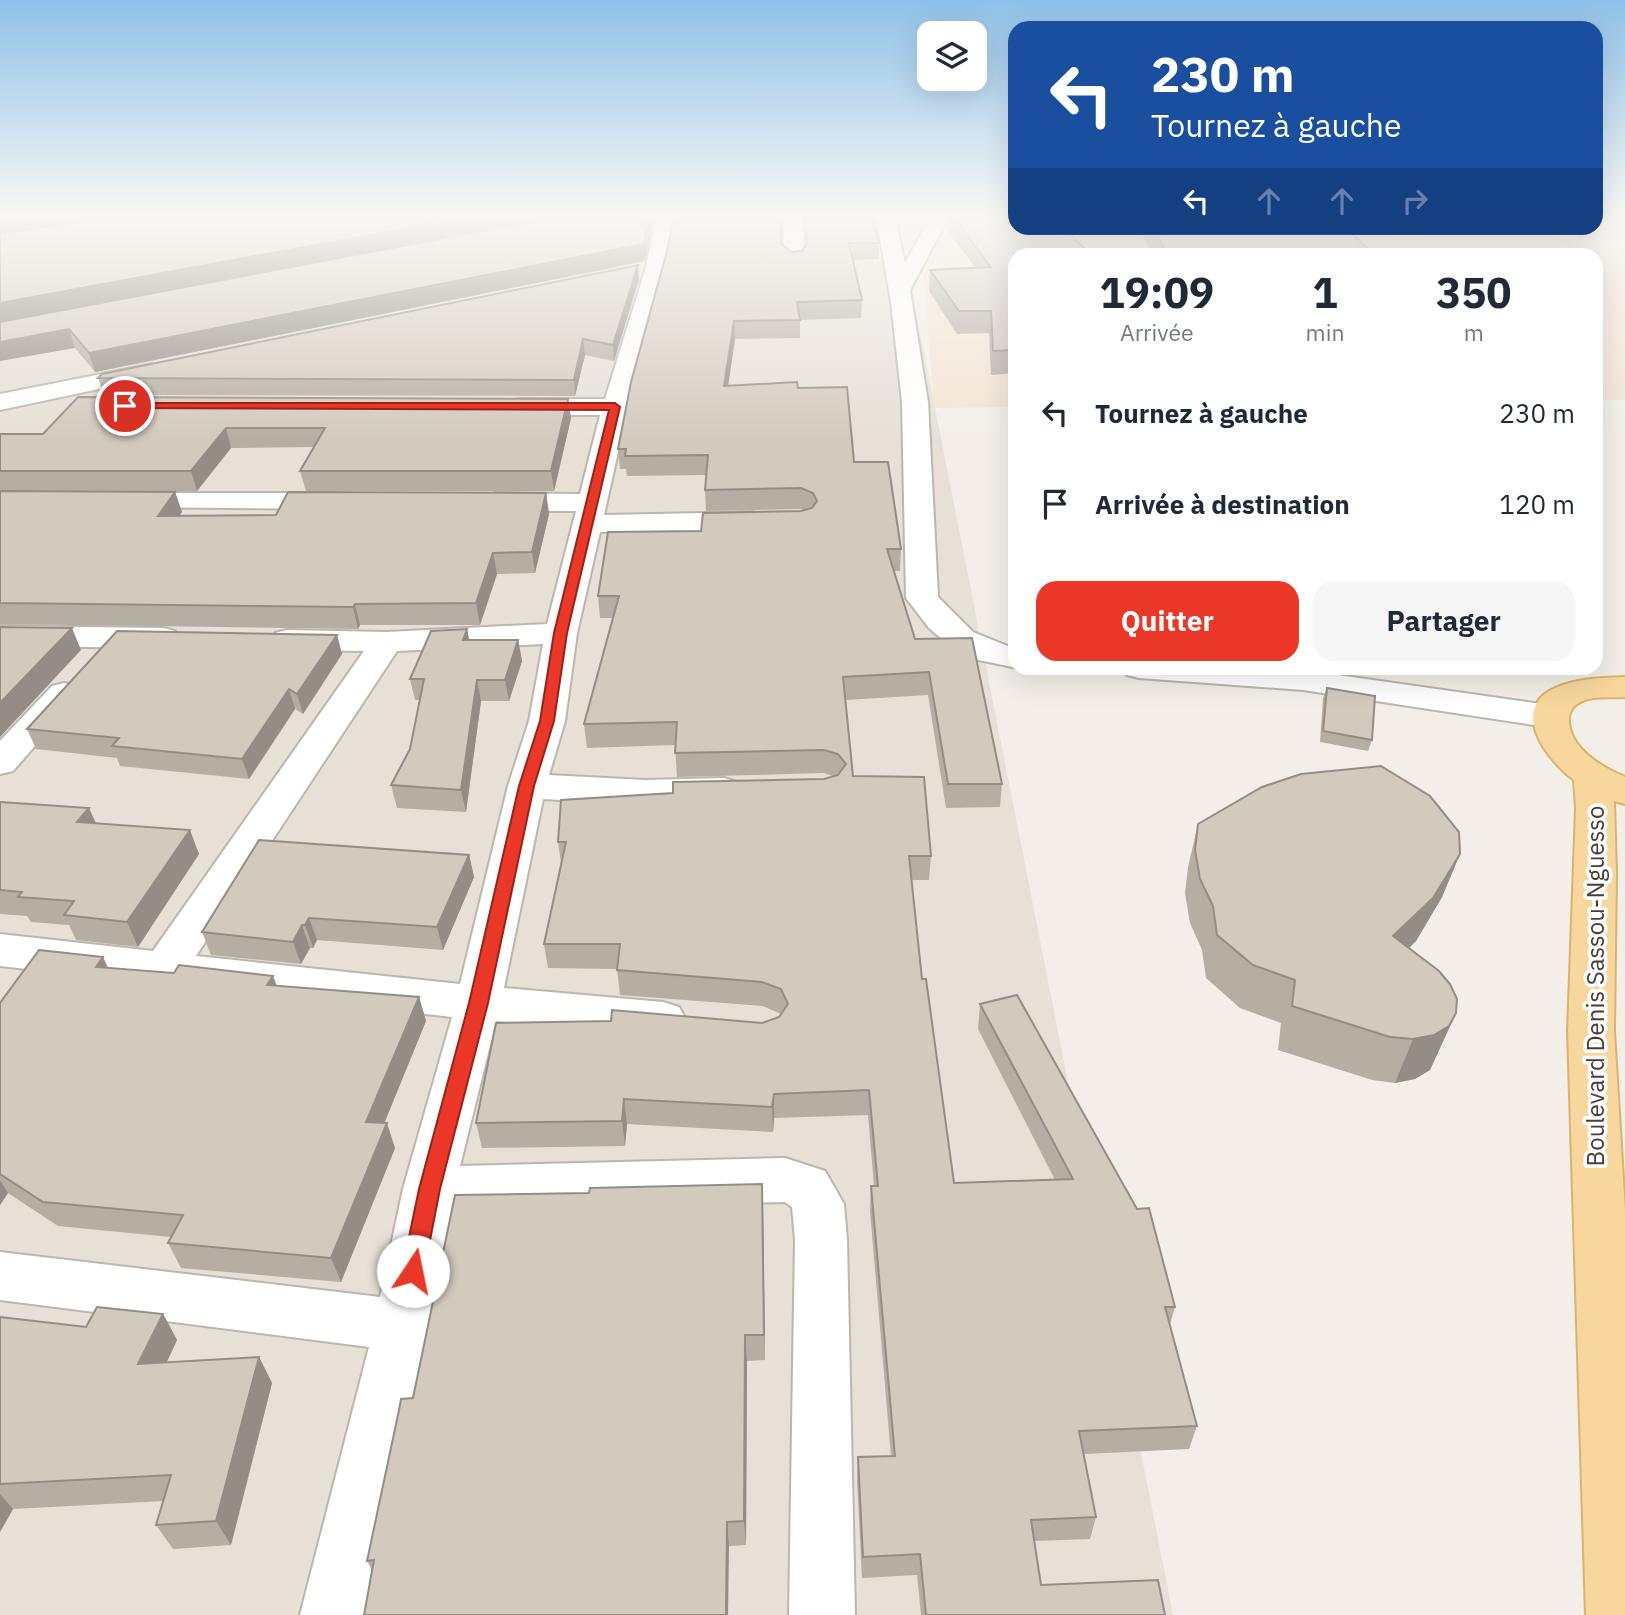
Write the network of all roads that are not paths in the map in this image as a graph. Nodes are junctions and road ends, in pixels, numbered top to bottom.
1 (639, 290) edge
2 (900, 290) edge
3 (173, 366) edge
4 (0, 403) edge
5 (108, 406) edge
6 (492, 407) edge
7 (615, 407) junction
8 (93, 501) edge
9 (362, 501) edge
10 (471, 502) edge
11 (589, 513) junction
12 (776, 521) edge
13 (561, 633) junction
14 (0, 636) edge
15 (115, 637) junction
16 (197, 639) edge
17 (251, 639) edge
18 (387, 642) junction
19 (1008, 657) edge
20 (1235, 675) edge
21 (1625, 687) edge
22 (1548, 716) junction
23 (0, 763) edge
24 (1608, 784) edge
25 (527, 786) junction
26 (755, 789) edge
27 (0, 950) edge
28 (165, 968) junction
29 (478, 1003) junction
30 (697, 1022) edge
31 (429, 1189) junction
32 (0, 1276) edge
33 (402, 1325) junction
34 (333, 1615) edge
35 (822, 1615) edge
36 (1619, 1615) edge

1 - 7 street
2 - 19 street
3 - 4 street
4 - 5 street
6 - 7 street
7 - 11 street
8 - 9 street
10 - 11 street
11 - 12 street
11 - 13 street
13 - 18 street
13 - 25 street
14 - 15 street
15 - 16 street
15 - 23 street
17 - 18 street
18 - 28 street
20 - 22 street
21 - 22 main road
22 - 24 main road
24 - 36 main road, Boulevard Denis Sassou-Nguesso
25 - 26 street
25 - 29 street
27 - 28 street
28 - 29 street
29 - 30 street
29 - 31 street
31 - 33 street
31 - 35 street
32 - 33 street
33 - 34 street

